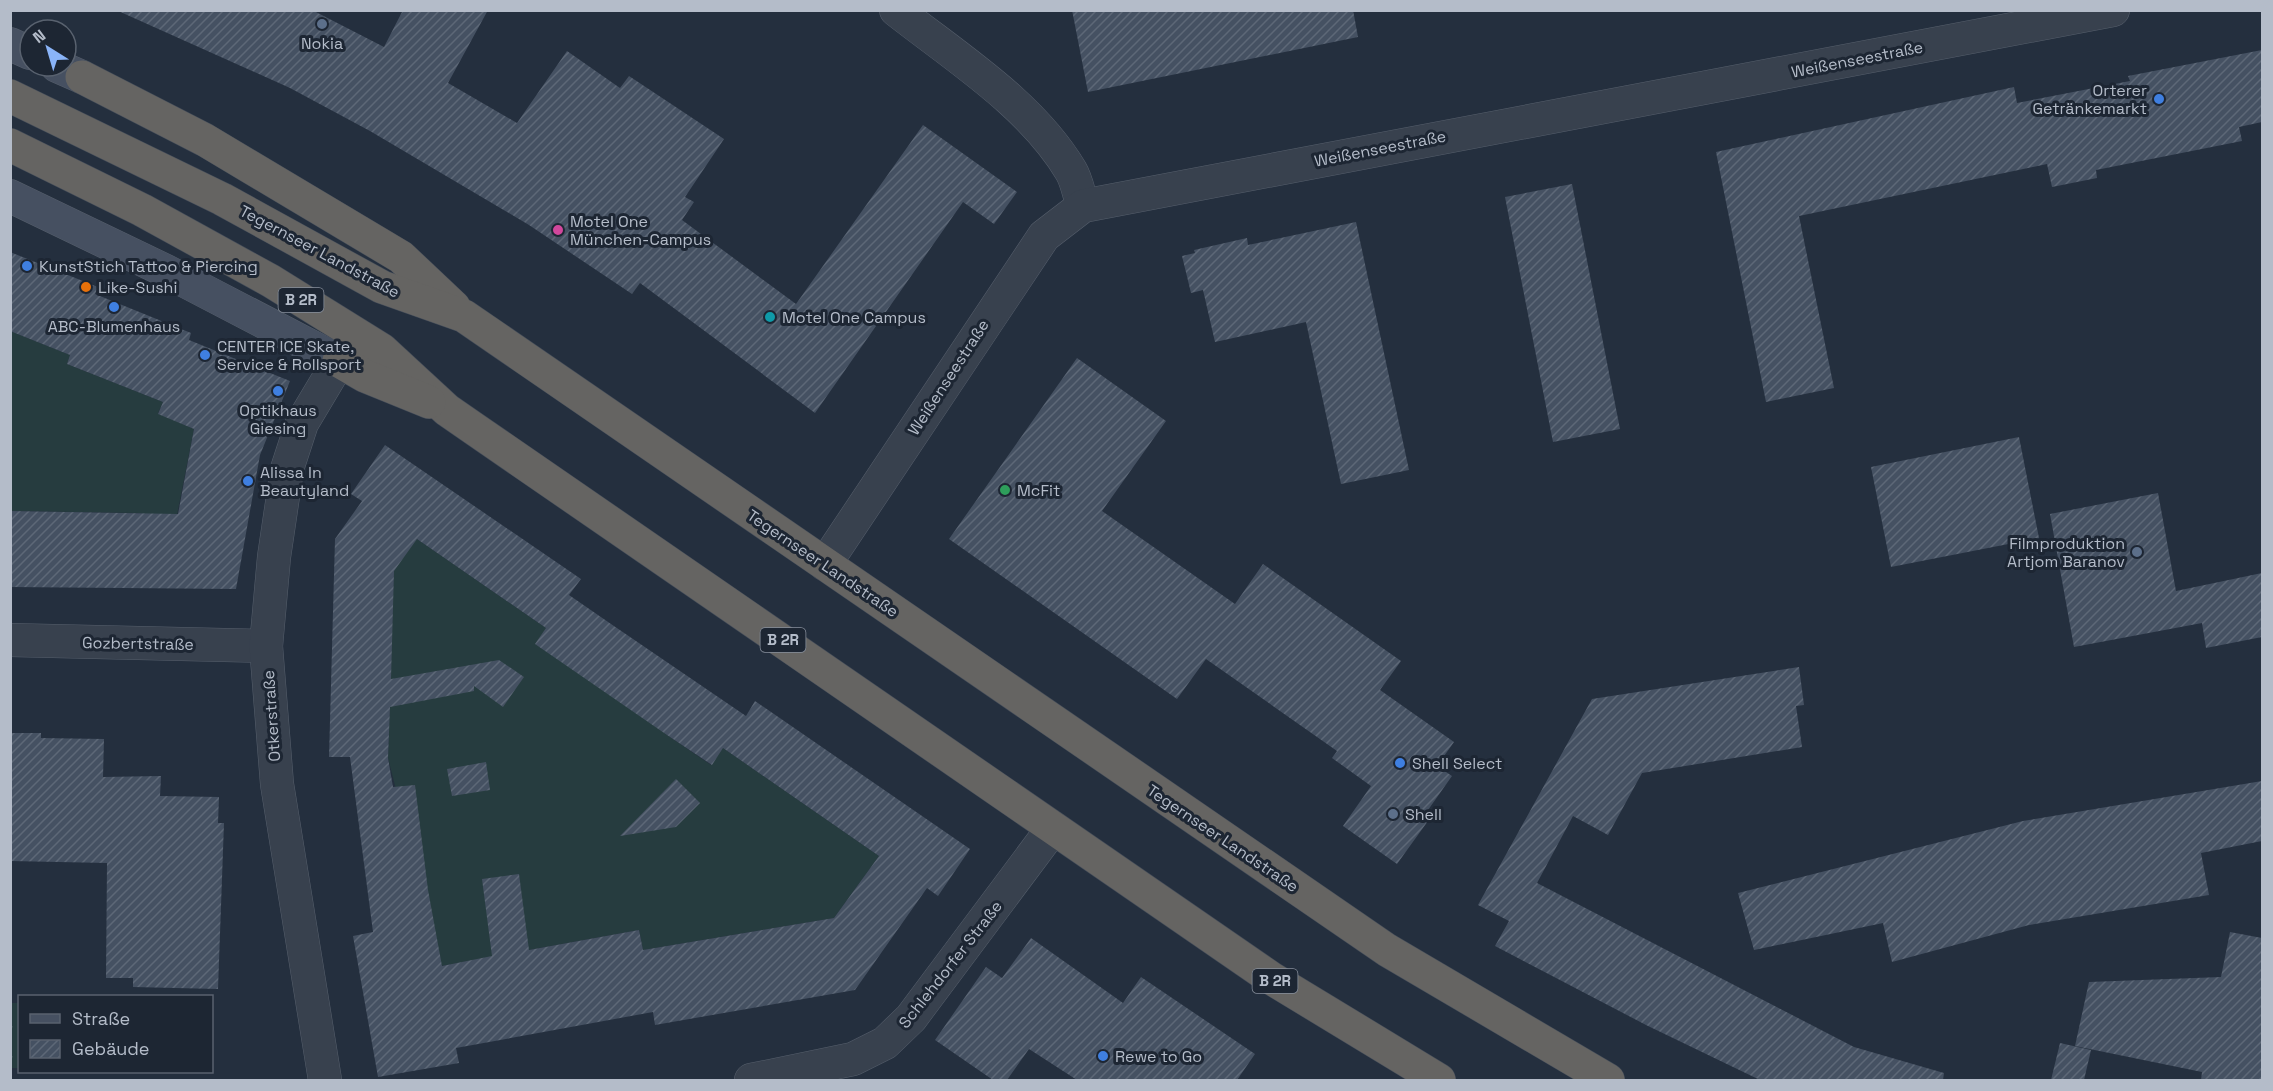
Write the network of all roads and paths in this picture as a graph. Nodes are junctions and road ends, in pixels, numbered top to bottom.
1 (896, 10) edge
2 (2113, 10) edge
3 (78, 76) edge
4 (10, 96) edge
5 (10, 145) edge
6 (10, 196) edge
7 (1083, 206) junction
8 (464, 316) junction
9 (339, 361) junction
10 (447, 410) junction
11 (825, 564) junction
12 (10, 640) edge
13 (266, 646) junction
14 (1053, 828) junction
15 (325, 1080) edge
16 (751, 1080) edge
17 (1439, 1080) edge
18 (1608, 1080) edge

1 - 7 street
2 - 7 street, Weißenseestraße
3 - 8 highway
4 - 8 highway, Tegernseer Landstraße
5 - 10 highway, B 2R
6 - 9 main road
7 - 11 street, Weißenseestraße
8 - 11 highway, Tegernseer Landstraße
9 - 10 highway
9 - 13 street, Otkerstraße
10 - 14 highway, B 2R
11 - 18 highway, Tegernseer Landstraße
12 - 13 street, Gozbertstraße
13 - 15 street, Otkerstraße
14 - 16 street, Schlehdorfer Straße
14 - 17 highway, B 2R

